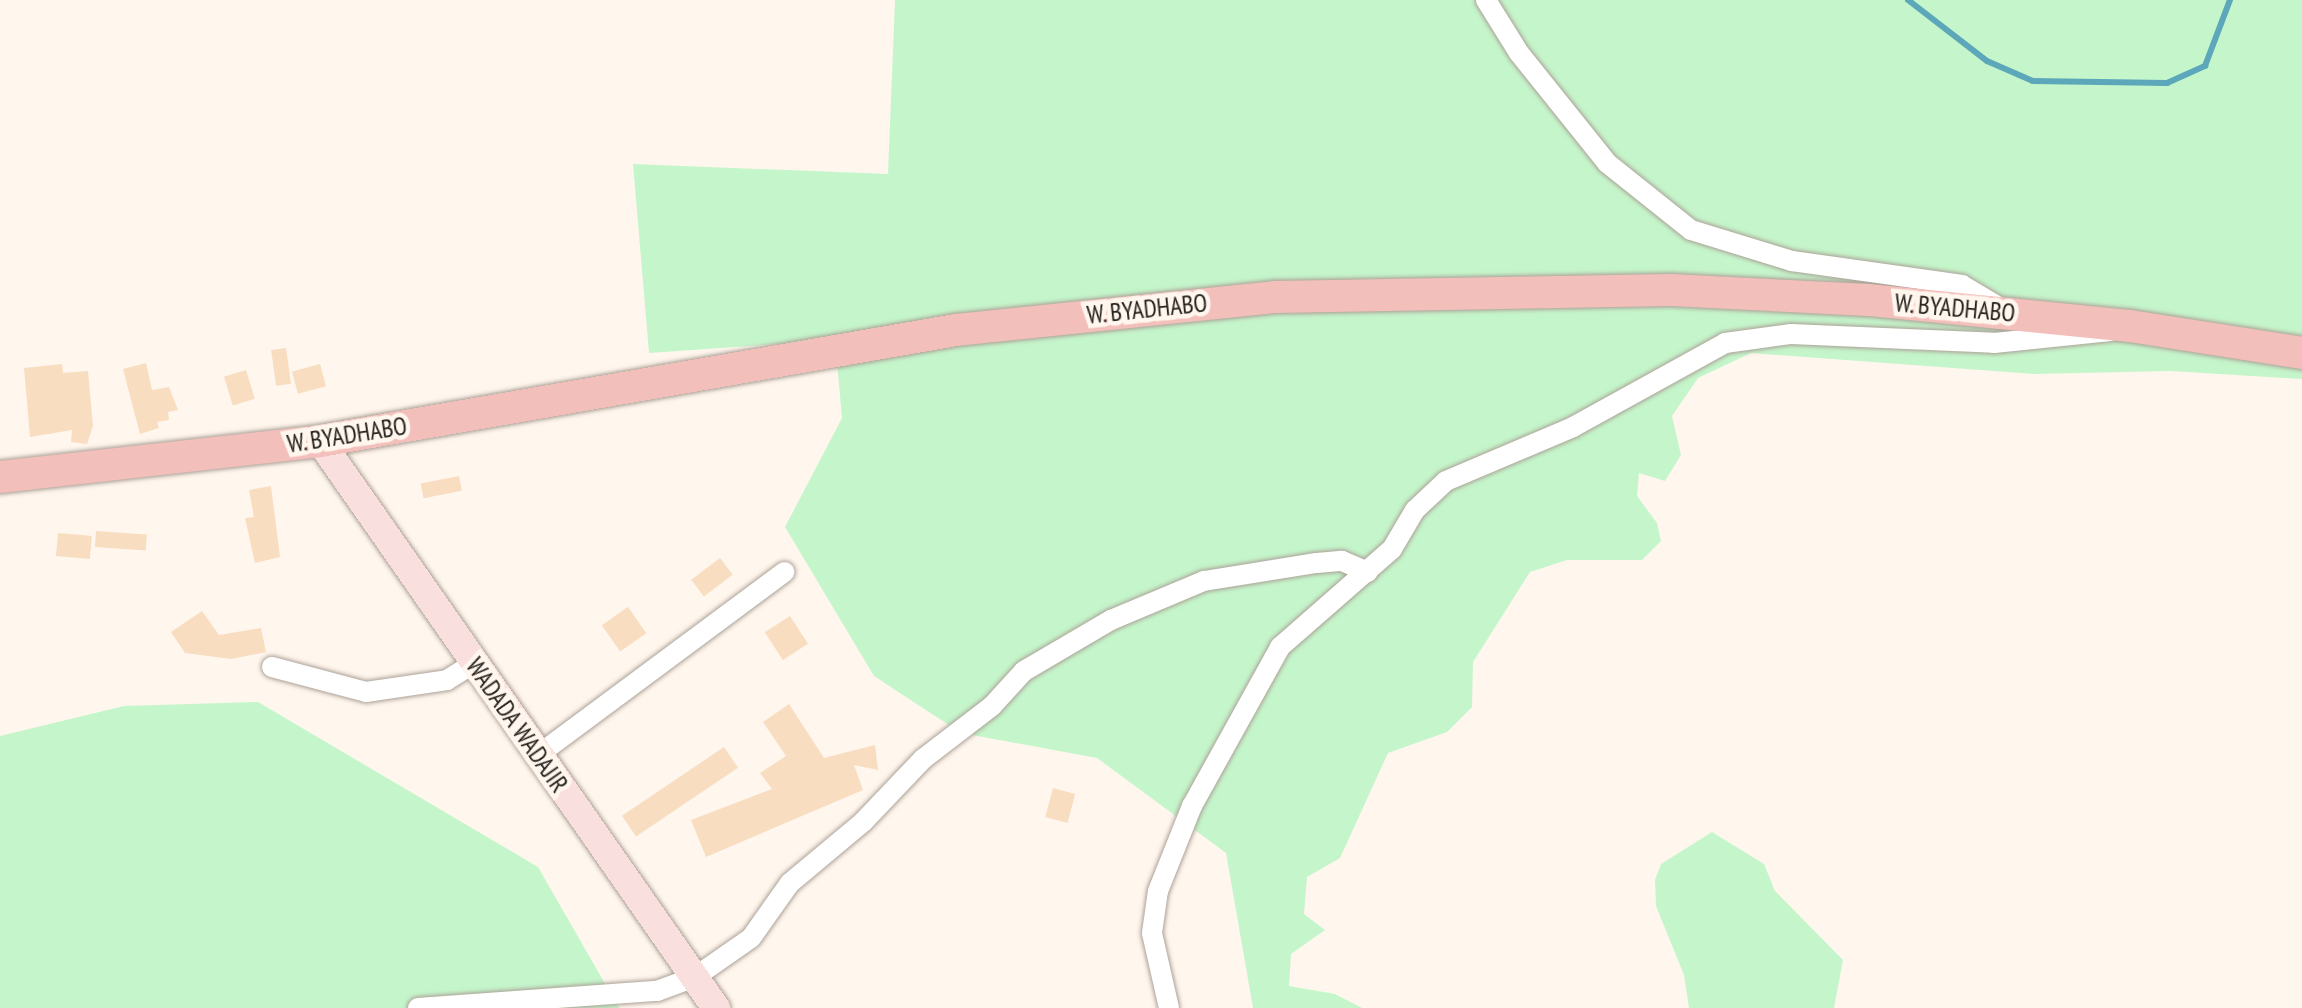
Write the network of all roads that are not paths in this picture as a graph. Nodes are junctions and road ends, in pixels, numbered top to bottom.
1 (1486, 0) edge
2 (2006, 313) junction
3 (2130, 326) junction
4 (2302, 353) edge
5 (320, 441) junction
6 (0, 476) edge
7 (784, 572) dead end
8 (1368, 572) junction
9 (474, 664) junction
10 (272, 667) dead end
11 (538, 755) junction
12 (695, 978) junction
13 (418, 1008) edge
14 (716, 1008) edge
15 (1170, 1008) edge

1 - 2 street
2 - 3 main road, W. BYADHABO
2 - 5 main road, W. BYADHABO
3 - 4 main road, W. BYADHABO
3 - 8 street
5 - 6 main road, W. BYADHABO
5 - 9 street, WADADA WADAJIR
7 - 11 street
8 - 12 street
8 - 15 street
9 - 10 street
9 - 11 street, WADADA WADAJIR
11 - 12 street, WADADA WADAJIR
12 - 13 street
12 - 14 street, WADADA WADAJIR

